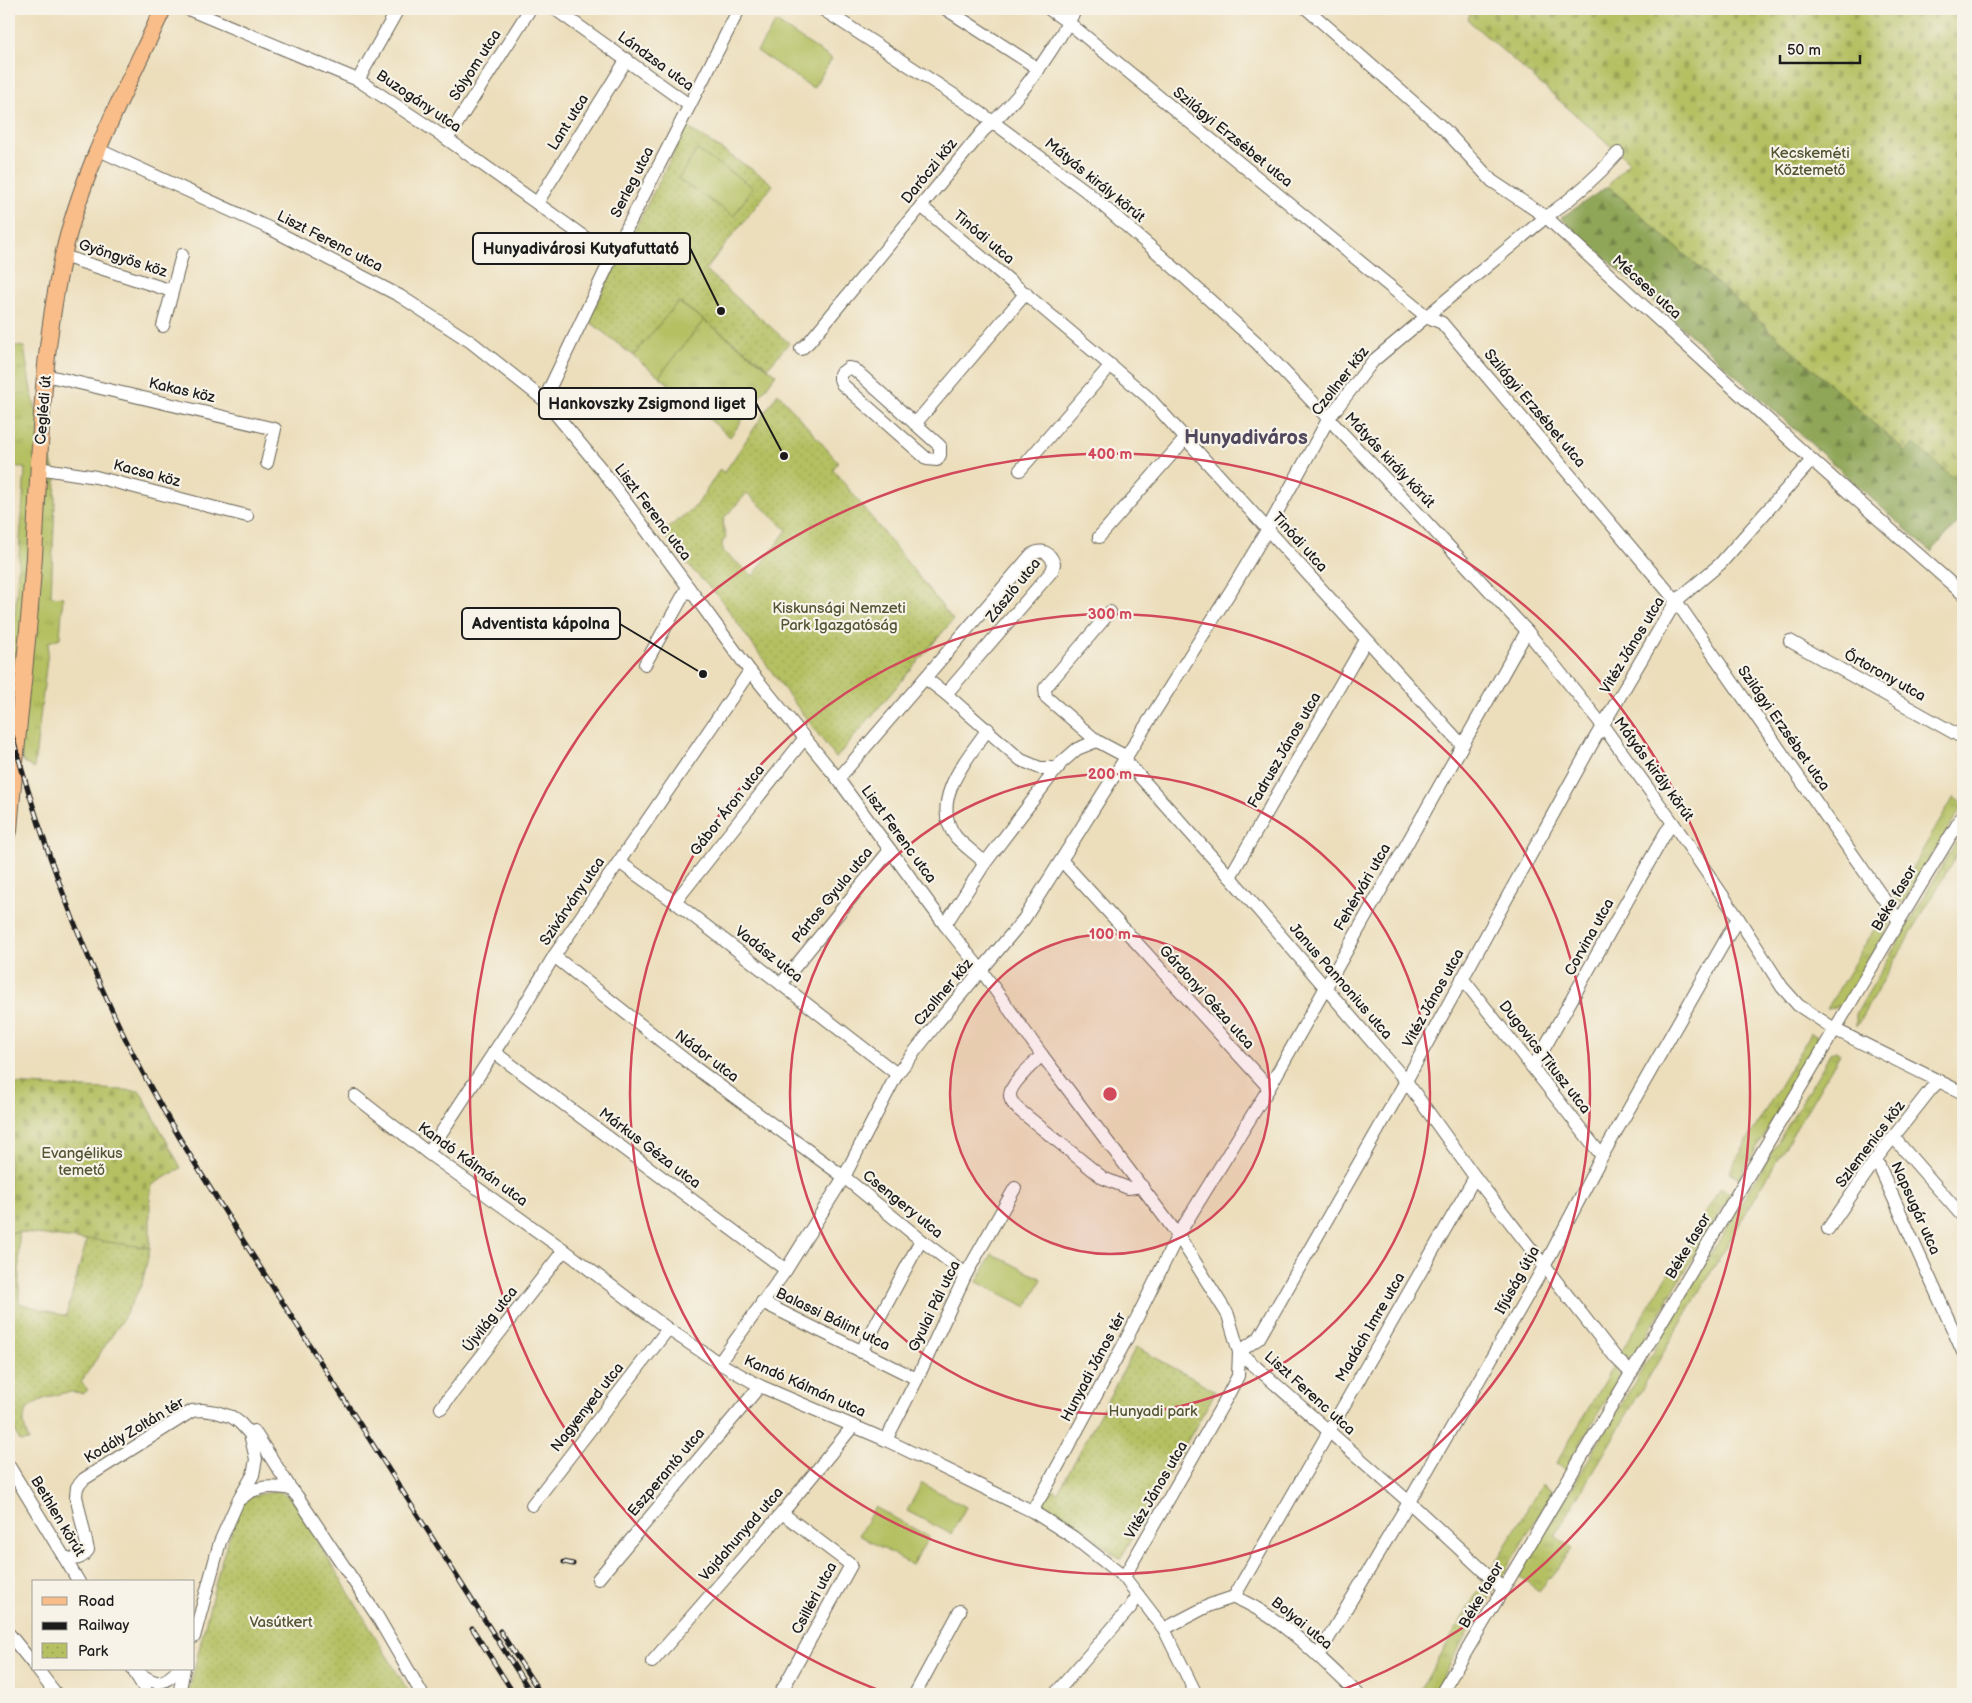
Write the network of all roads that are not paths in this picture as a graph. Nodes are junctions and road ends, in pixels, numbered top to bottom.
1 (163, 9) edge
2 (188, 9) edge
3 (398, 9) edge
4 (530, 9) edge
5 (739, 9) edge
6 (822, 9) edge
7 (946, 9) edge
8 (1049, 9) edge
9 (1076, 9) edge
10 (1307, 9) edge
11 (561, 10) edge
12 (1069, 22) junction
13 (627, 59) junction
14 (1039, 69) junction
15 (358, 80) junction
16 (689, 105) junction
17 (994, 122) junction
18 (447, 138) junction
19 (99, 150) junction
20 (1618, 154) dead end
21 (537, 203) junction
22 (921, 206) junction
23 (1546, 217) junction
24 (182, 255) dead end
25 (63, 256) junction
26 (612, 257) junction
27 (172, 291) junction
28 (1026, 294) junction
29 (1426, 316) junction
30 (163, 326) dead end
31 (801, 349) dead end
32 (1111, 365) junction
33 (46, 375) junction
34 (544, 400) junction
35 (1329, 418) junction
36 (915, 424) junction
37 (1186, 438) junction
38 (1812, 460) junction
39 (267, 463) dead end
40 (38, 468) junction
41 (1020, 470) dead end
42 (247, 516) dead end
43 (1267, 530) junction
44 (1099, 537) dead end
45 (688, 587) junction
46 (1963, 594) edge
47 (1676, 601) junction
48 (1110, 612) dead end
49 (1527, 631) junction
50 (1366, 640) junction
51 (1790, 641) dead end
52 (645, 664) dead end
53 (750, 671) junction
54 (925, 678) junction
55 (946, 694) junction
56 (1603, 726) junction
57 (988, 729) junction
58 (804, 738) junction
59 (1963, 738) edge
60 (1097, 741) junction
61 (1462, 745) junction
62 (1126, 758) junction
63 (1058, 768) junction
64 (838, 779) junction
65 (10, 801) edge
66 (1963, 816) edge
67 (1673, 823) junction
68 (9, 831) edge
69 (890, 850) junction
70 (1062, 861) junction
71 (619, 862) junction
72 (985, 862) junction
73 (1230, 877) junction
74 (675, 902) junction
75 (1738, 918) junction
76 (1898, 921) junction
77 (945, 925) junction
78 (554, 956) junction
79 (982, 970) junction
80 (1462, 978) junction
81 (781, 984) junction
82 (1324, 987) junction
83 (1836, 1030) junction
84 (494, 1052) junction
85 (1042, 1055) junction
86 (1533, 1068) junction
87 (897, 1074) junction
88 (1406, 1081) junction
89 (1939, 1081) junction
90 (1268, 1088) junction
91 (1963, 1093) edge
92 (355, 1096) dead end
93 (1894, 1138) junction
94 (428, 1153) junction
95 (1602, 1156) junction
96 (1876, 1159) junction
97 (844, 1177) junction
98 (1475, 1177) junction
99 (1142, 1186) junction
100 (1015, 1188) dead end
101 (1963, 1217) edge
102 (1828, 1229) dead end
103 (1178, 1235) junction
104 (920, 1240) junction
105 (564, 1250) junction
106 (1545, 1265) junction
107 (786, 1270) junction
108 (966, 1274) junction
109 (762, 1302) junction
110 (668, 1329) junction
111 (861, 1352) junction
112 (1239, 1352) junction
113 (1963, 1352) edge
114 (719, 1364) junction
115 (1631, 1373) junction
116 (917, 1379) junction
117 (760, 1386) junction
118 (441, 1408) dead end
119 (232, 1410) junction
120 (853, 1426) junction
121 (1329, 1431) junction
122 (252, 1439) junction
123 (886, 1440) junction
124 (125, 1443) dead end
125 (268, 1454) junction
126 (9, 1466) edge
127 (291, 1489) junction
128 (241, 1496) junction
129 (1409, 1502) junction
130 (532, 1505) dead end
131 (1032, 1512) junction
132 (782, 1513) junction
133 (64, 1557) junction
134 (1124, 1577) junction
135 (598, 1579) dead end
136 (78, 1580) edge
137 (1503, 1589) junction
138 (1138, 1595) junction
139 (1234, 1597) junction
140 (960, 1611) dead end
141 (1164, 1629) junction
142 (195, 1633) edge
143 (9, 1634) edge
144 (1318, 1656) junction
145 (652, 1662) dead end
146 (32, 1663) edge
147 (38, 1670) edge
148 (133, 1670) edge
149 (134, 1670) edge
150 (179, 1670) edge
151 (184, 1670) edge
152 (785, 1692) edge
153 (56, 1694) edge
154 (148, 1694) edge
155 (179, 1694) edge
156 (422, 1694) edge
157 (915, 1694) edge
158 (1055, 1694) edge
159 (1196, 1694) edge
160 (1358, 1694) edge
161 (1441, 1694) edge

1 - 19 main road, Ceglédi út
2 - 15 street, Buzogány utca
3 - 15 street
4 - 18 street, Sólyom utca
5 - 16 street, Serleg utca
6 - 17 street, Mátyás király körút
7 - 14 street
8 - 12 street, Szilágyi Erzsébet utca
9 - 12 street, Daróczi köz
10 - 23 street, Mécses utca
11 - 13 street, Lándzsa utca
12 - 14 street, Daróczi köz
12 - 29 street, Szilágyi Erzsébet utca
13 - 16 street, Lándzsa utca
13 - 21 street, Lant utca
14 - 17 street, Daróczi köz
15 - 18 street, Buzogány utca
16 - 26 street, Serleg utca
17 - 22 street, Daróczi köz
17 - 35 street, Mátyás király körút
18 - 21 street, Buzogány utca
19 - 25 main road, Ceglédi út
19 - 34 street, Liszt Ferenc utca
20 - 23 street, Czollner köz
21 - 26 street, Buzogány utca
22 - 28 street, Tinódi utca
22 - 31 street, Daróczi köz
23 - 29 street, Czollner köz
23 - 38 street, Mécses utca
24 - 27 street
25 - 27 street, Gyöngyös köz
25 - 33 main road, Ceglédi út
26 - 34 street, Serleg utca
27 - 30 street
28 - 32 street, Tinódi utca
28 - 36 street
29 - 35 street, Czollner köz
29 - 47 street, Szilágyi Erzsébet utca
32 - 37 street, Tinódi utca
32 - 41 street
33 - 39 street, Kakas köz
33 - 40 main road, Ceglédi út
34 - 45 street, Liszt Ferenc utca
35 - 43 street, Czollner köz
35 - 49 street, Mátyás király körút
36 - 36 street
37 - 43 street, Tinódi utca
37 - 44 street
38 - 46 street, Mécses utca
38 - 47 street, Vitéz János utca
40 - 42 street, Kacsa köz
40 - 65 main road, Ceglédi út
43 - 50 street, Tinódi utca
43 - 62 street, Czollner köz
45 - 52 street
45 - 53 street, Liszt Ferenc utca
47 - 56 street, Vitéz János utca
47 - 76 street, Szilágyi Erzsébet utca
48 - 60 street
49 - 56 street, Mátyás király körút
49 - 61 street, Fehérvári utca
50 - 61 street, Tinódi utca
50 - 73 street, Fadrusz János utca
51 - 59 street, Őrtorony utca
53 - 58 street, Liszt Ferenc utca
53 - 71 street, Szivárvány utca
54 - 55 street
54 - 55 street, Zászló utca
54 - 64 street, Zászló utca
55 - 57 street
56 - 67 street, Mátyás király körút
56 - 80 street, Vitéz János utca
57 - 63 street
57 - 72 street
58 - 64 street, Liszt Ferenc utca
58 - 74 street, Gábor Áron utca
60 - 62 street
60 - 63 street
61 - 82 street, Fehérvári utca
62 - 70 street, Czollner köz
62 - 73 street, Janus Pannonius utca
63 - 72 street
64 - 69 street, Liszt Ferenc utca
65 - 68 main road, Ceglédi út
66 - 76 street, Béke fasor
67 - 75 street, Mátyás király körút
67 - 86 street, Corvina utca
69 - 77 street, Liszt Ferenc utca
69 - 81 street, Pártos Gyula utca
70 - 79 street, Czollner köz
70 - 90 street, Gárdonyi Géza utca
71 - 74 street, Vadász utca
71 - 78 street, Szivárvány utca
72 - 77 street
73 - 82 street, Janus Pannonius utca
74 - 81 street, Vadász utca
75 - 83 street, Mátyás király körút
75 - 95 street, Ifjúság útja
76 - 83 street, Béke fasor
77 - 79 street, Liszt Ferenc utca
78 - 84 street, Szivárvány utca
78 - 97 street, Nádor utca
79 - 85 street, Liszt Ferenc utca
79 - 87 street, Czollner köz
80 - 86 street, Dugovics Titusz utca
80 - 88 street, Vitéz János utca
81 - 87 street, Vadász utca
82 - 88 street, Janus Pannonius utca
82 - 90 street, Fehérvári utca
83 - 89 street, Mátyás király körút
83 - 115 street, Béke fasor
84 - 94 street, Szivárvány utca
84 - 107 street, Márkus Géza utca
85 - 99 street, Liszt Ferenc utca
85 - 99 street
86 - 95 street, Dugovics Titusz utca
87 - 97 street, Czollner köz
88 - 98 street, Janus Pannonius utca
88 - 112 street, Vitéz János utca
89 - 91 street, Mátyás király körút
89 - 93 street, Szlemenics köz
90 - 103 street, Fehérvári utca
92 - 94 street, Kandó Kálmán utca
93 - 96 street, Szlemenics köz
93 - 101 street
94 - 105 street, Kandó Kálmán utca
95 - 106 street, Ifjúság útja
96 - 102 street, Szlemenics köz
96 - 113 street, Napsugár utca
97 - 104 street, Csengery utca
97 - 107 street, Czollner köz
98 - 106 street, Janus Pannonius utca
98 - 121 street, Madách Imre utca
99 - 103 street, Liszt Ferenc utca
100 - 108 street, Gyulai Pál utca
103 - 112 street, Liszt Ferenc utca
103 - 131 street, Hunyadi János tér
104 - 108 street, Csengery utca
104 - 111 street
105 - 110 street, Kandó Kálmán utca
105 - 118 street, Újvilág utca
106 - 115 street, Janus Pannonius utca
106 - 129 street, Ifjúság útja
107 - 109 street, Czollner köz
108 - 116 street, Gyulai Pál utca
109 - 111 street, Balassi Bálint utca
109 - 114 street, Czollner köz
110 - 114 street, Kandó Kálmán utca
110 - 130 street, Nagyenyed utca
111 - 116 street, Balassi Bálint utca
112 - 121 street, Liszt Ferenc utca
112 - 134 street, Vitéz János utca
114 - 117 street, Kandó Kálmán utca
115 - 137 street, Béke fasor
116 - 123 street, Gyulai Pál utca
117 - 120 street, Kandó Kálmán utca
117 - 135 street, Eszperantó utca
119 - 122 street, Kodály Zoltán tér
119 - 124 street, Kodály Zoltán tér
119 - 125 street, Kodály Zoltán tér
120 - 123 street, Kandó Kálmán utca
120 - 132 street, Vajdahunyad utca
121 - 129 street, Liszt Ferenc utca
121 - 139 street, Madách Imre utca
122 - 125 street, Kodály Zoltán tér
122 - 128 street
122 - 133 street, Kodály Zoltán tér
123 - 131 street, Kandó Kálmán utca
125 - 127 street, Kodály Zoltán tér
126 - 133 street, Bethlen körút
127 - 128 street
127 - 156 street, Kodály Zoltán tér
128 - 142 street
129 - 137 street, Liszt Ferenc utca
129 - 144 street, Ifjúság útja
131 - 134 street, Kandó Kálmán utca
132 - 145 street, Vajdahunyad utca
132 - 152 street, Csilléri utca
133 - 136 street, Bethlen körút
134 - 138 street, Kandó Kálmán utca
137 - 161 street, Béke fasor
138 - 141 street, Kandó Kálmán utca
138 - 158 street
139 - 141 street
139 - 144 street, Bolyai utca
140 - 157 street
141 - 159 street, Kandó Kálmán utca
143 - 146 street
144 - 160 street, Bolyai utca
147 - 153 street
148 - 154 street
149 - 150 street
151 - 155 street

